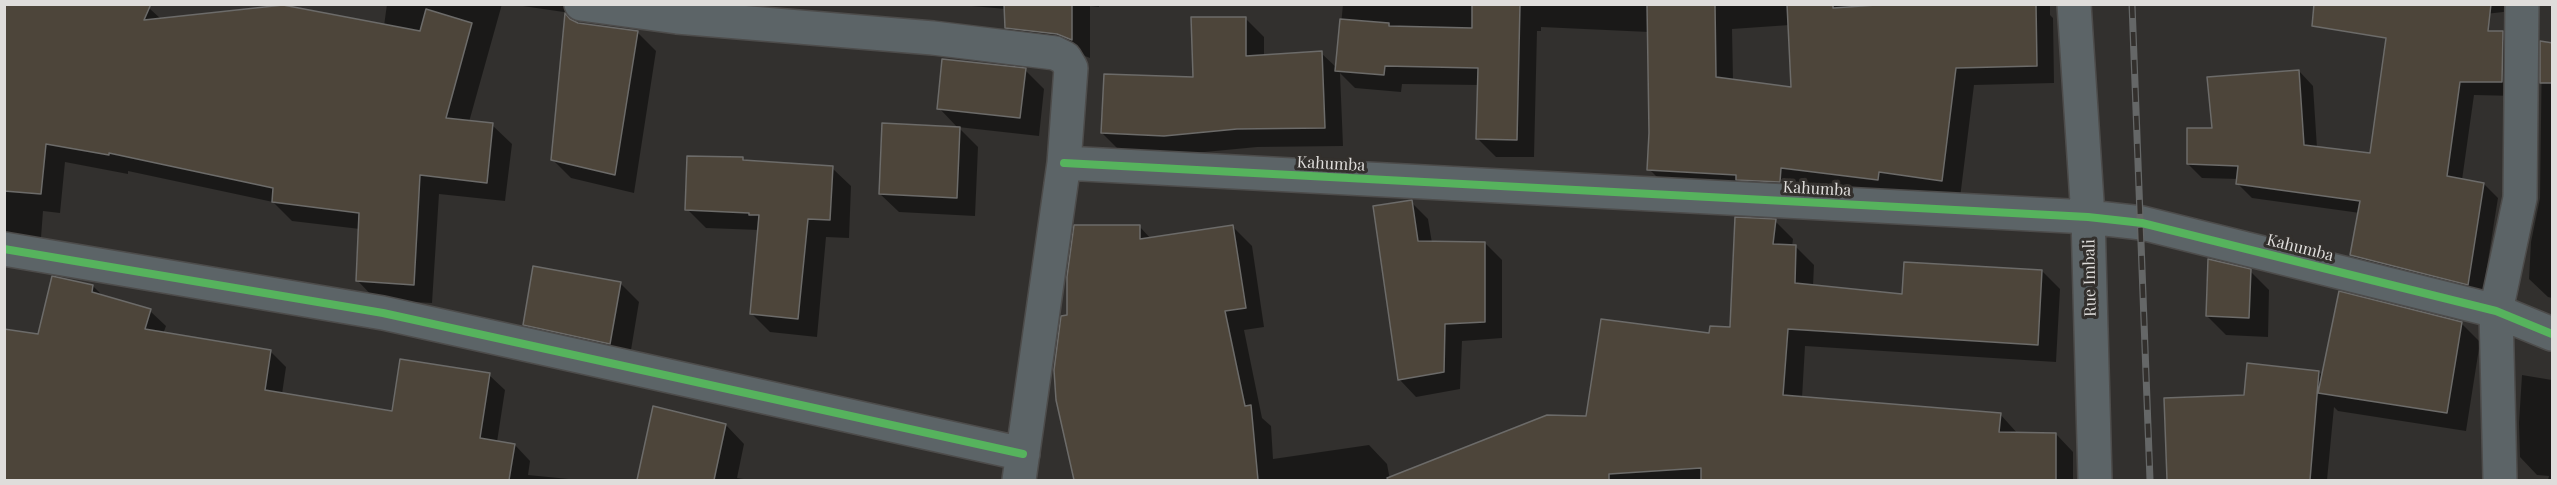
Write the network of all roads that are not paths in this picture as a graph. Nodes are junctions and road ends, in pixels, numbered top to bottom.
1 (581, 4) edge
2 (2074, 4) edge
3 (2522, 4) edge
4 (1064, 163) junction
5 (2088, 217) junction
6 (4, 249) edge
7 (2496, 310) junction
8 (2553, 334) edge
9 (1021, 467) edge
10 (2095, 480) edge
11 (2500, 480) edge

1 - 4 street
2 - 5 street, Rue Imbali
3 - 7 street
4 - 5 street, Kahumba
4 - 9 street
5 - 7 street, Kahumba
5 - 10 street, Rue Imbali
6 - 9 street
7 - 8 street, Kahumba
7 - 11 street

